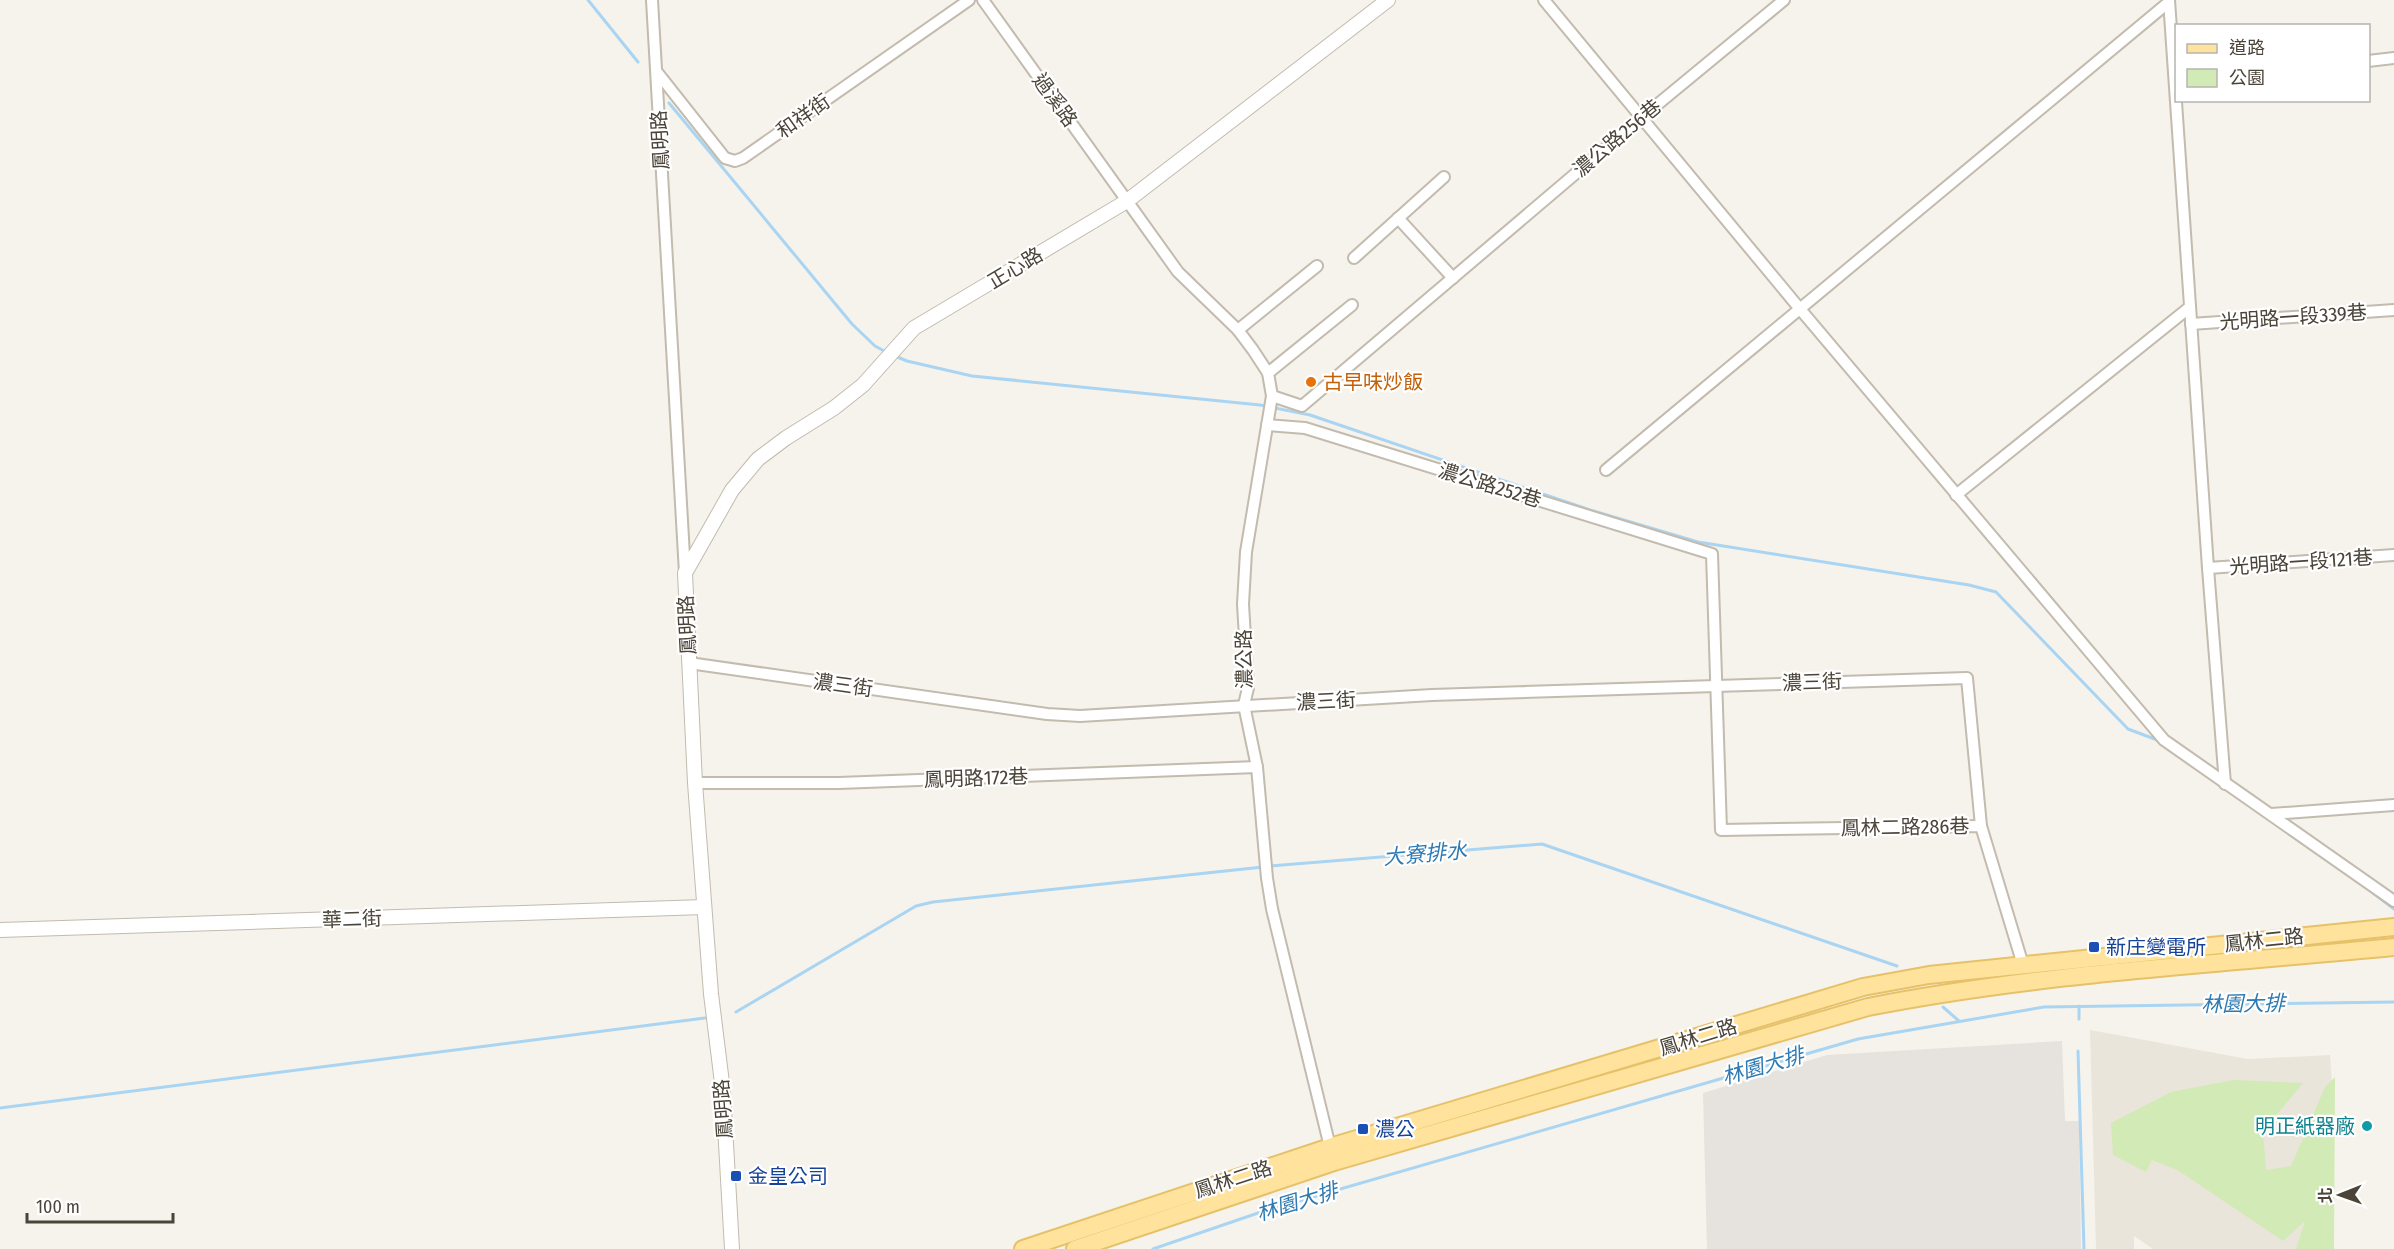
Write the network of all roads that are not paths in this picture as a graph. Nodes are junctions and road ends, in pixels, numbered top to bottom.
1 (652, 0) edge
2 (969, 0) edge
3 (983, 0) edge
4 (1388, 0) edge
5 (1544, 0) edge
6 (1784, 0) edge
7 (2169, 1) edge
8 (2394, 58) edge
9 (2370, 60) edge
10 (657, 72) junction
11 (2175, 76) edge
12 (2177, 102) edge
13 (1641, 118) junction
14 (1444, 177) dead end
15 (1126, 201) junction
16 (1398, 218) junction
17 (1354, 258) dead end
18 (1317, 266) dead end
19 (1453, 278) junction
20 (1352, 305) dead end
21 (2190, 307) junction
22 (1800, 309) junction
23 (2394, 310) edge
24 (2191, 324) junction
25 (1238, 330) junction
26 (1268, 373) junction
27 (1271, 404) junction
28 (1267, 425) junction
29 (1606, 471) dead end
30 (1956, 495) junction
31 (2394, 555) edge
32 (2208, 568) junction
33 (685, 573) junction
34 (689, 663) junction
35 (1716, 685) junction
36 (1244, 705) junction
37 (1257, 767) junction
38 (695, 783) junction
39 (2225, 784) junction
40 (2394, 805) edge
41 (2271, 814) junction
42 (1981, 826) junction
43 (2394, 901) edge
44 (704, 907) junction
45 (2394, 927) edge
46 (0, 930) edge
47 (2394, 947) edge
48 (2023, 965) junction
49 (1332, 1155) junction
50 (732, 1249) edge
51 (1023, 1249) edge
52 (1075, 1249) edge

1 - 10 street, 鳳明路
2 - 10 street, 和祥街
3 - 15 street, 過溪路
4 - 15 street, 正心路
5 - 13 street
6 - 13 street, 濃公路256巷
7 - 11 street
7 - 22 street
8 - 9 street
10 - 33 street, 鳳明路
12 - 21 street
13 - 19 street, 濃公路256巷
13 - 22 street
14 - 16 street
15 - 25 street, 濃公路
15 - 33 street, 正心路
16 - 17 street
16 - 19 street
18 - 25 street
19 - 27 street, 濃公路256巷
20 - 26 street
21 - 24 street
21 - 30 street
22 - 29 street
22 - 30 street
23 - 24 street, 光明路一段339巷
24 - 32 street
25 - 26 street, 濃公路
26 - 27 street, 濃公路
27 - 28 street, 濃公路
28 - 35 street, 濃公路252巷
28 - 36 street, 濃公路
30 - 39 street
31 - 32 street, 光明路一段121巷
32 - 39 street
33 - 34 street, 鳳明路
34 - 36 street, 濃三街
34 - 38 street, 鳳明路
35 - 36 street, 濃三街
35 - 42 street, 濃三街
35 - 42 street, 鳳林二路286巷
36 - 37 street, 濃公路
37 - 38 street, 鳳明路172巷
37 - 49 street, 濃公路
38 - 44 street, 鳳明路
39 - 41 street
40 - 41 street
41 - 43 street
42 - 48 street, 鳳林二路286巷
44 - 46 street, 華二街
44 - 50 street, 鳳明路
45 - 48 main road, 鳳林二路
47 - 49 main road, 鳳林二路
48 - 49 main road, 鳳林二路
49 - 51 main road, 鳳林二路
49 - 52 main road, 鳳林二路

